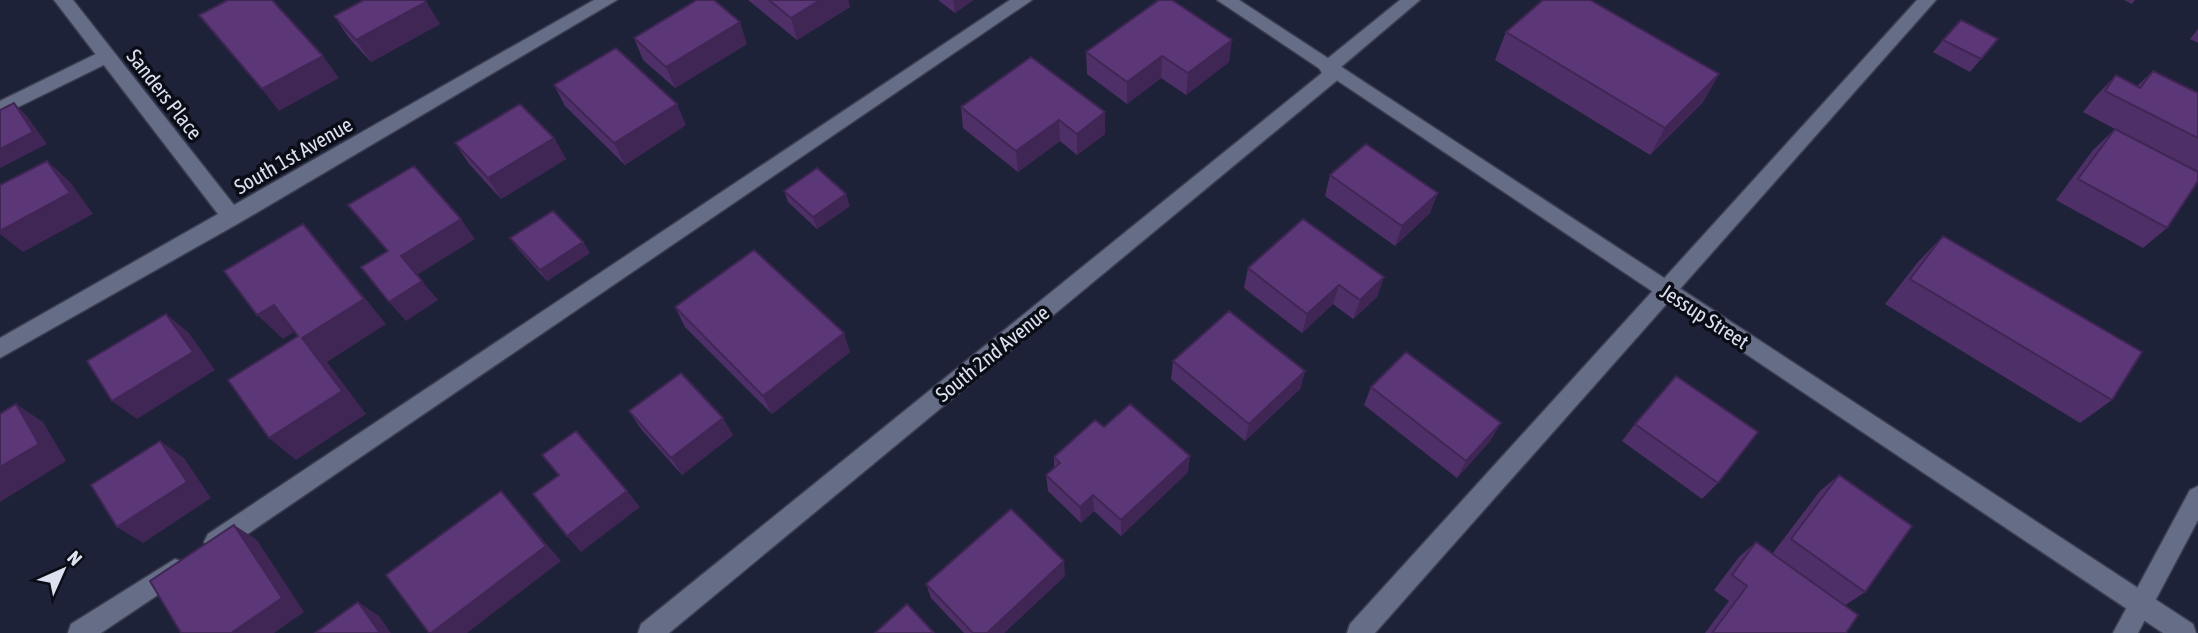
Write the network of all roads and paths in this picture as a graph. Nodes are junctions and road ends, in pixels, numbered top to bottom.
1 (63, 0) edge
2 (608, 0) edge
3 (1023, 0) edge
4 (1226, 0) edge
5 (1412, 0) edge
6 (1927, 0) edge
7 (106, 56) junction
8 (1331, 70) junction
9 (0, 109) edge
10 (232, 217) junction
11 (1666, 290) junction
12 (0, 349) edge
13 (2198, 497) edge
14 (2141, 604) junction
15 (80, 633) edge
16 (649, 633) edge
17 (1359, 633) edge
18 (2124, 633) edge
19 (2184, 633) edge

1 - 7 street, Sanders Place
2 - 10 street, South 1st Avenue
3 - 15 street
4 - 8 street, Jessup Street
5 - 8 street, South 2nd Avenue
6 - 11 street
7 - 9 street
7 - 10 street, Sanders Place
8 - 11 street, Jessup Street
8 - 16 street, South 2nd Avenue
10 - 12 street, South 1st Avenue
11 - 14 street, Jessup Street
11 - 17 street
13 - 14 street
14 - 18 street
14 - 19 street, Jessup Street

